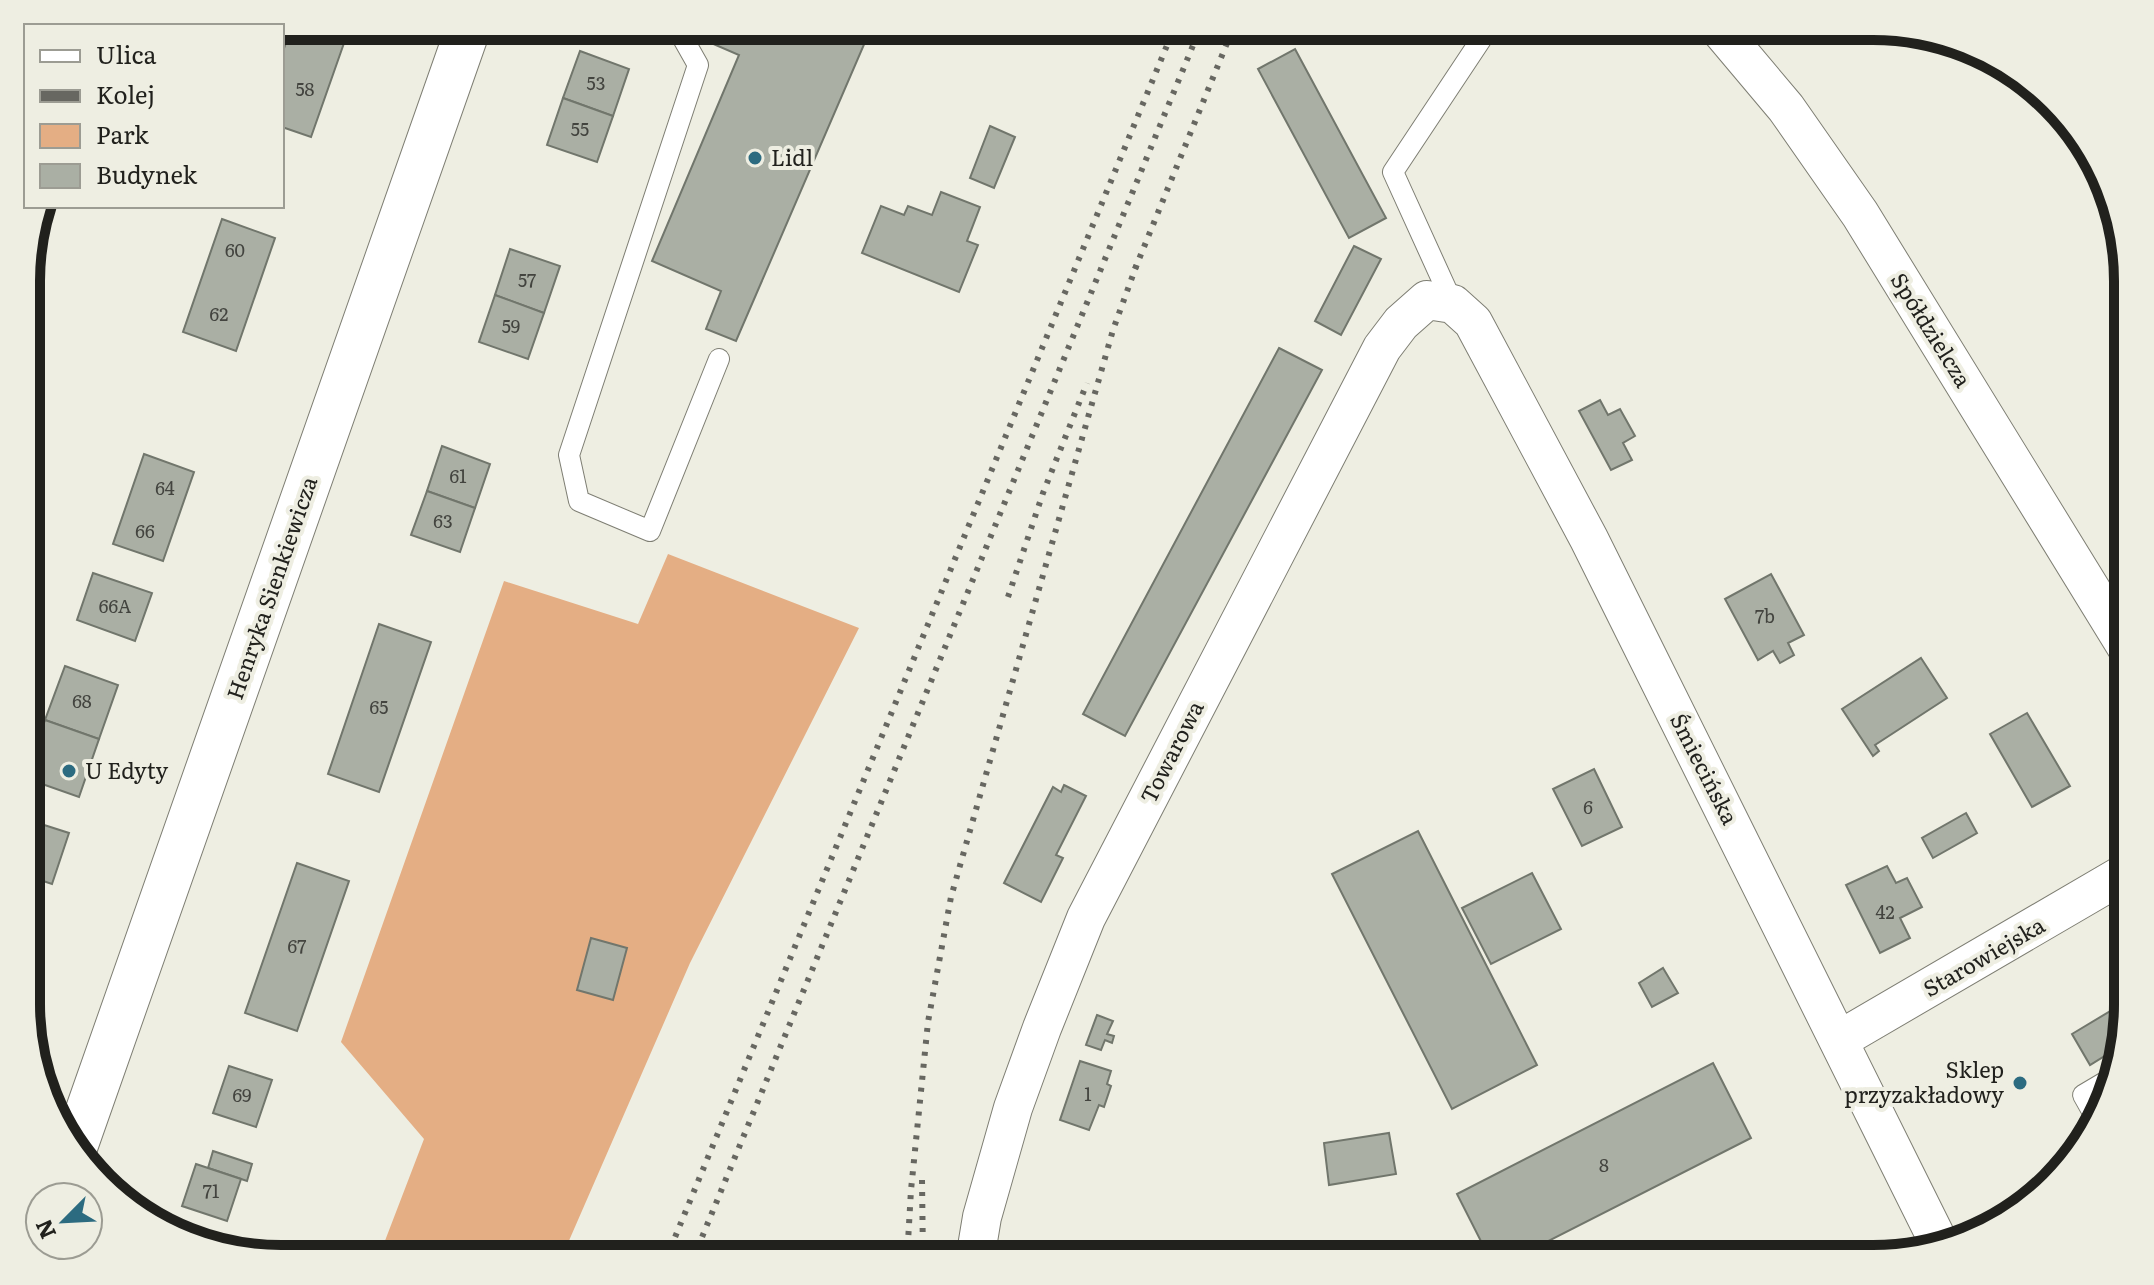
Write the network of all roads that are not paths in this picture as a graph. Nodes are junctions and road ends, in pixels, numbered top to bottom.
1 (1481, 40) edge
2 (1729, 40) edge
3 (464, 41) edge
4 (684, 41) edge
5 (1453, 304) junction
6 (719, 359) dead end
7 (2113, 625) edge
8 (2113, 880) edge
9 (1839, 1040) junction
10 (2100, 1085) edge
11 (2090, 1108) edge
12 (75, 1128) edge
13 (1935, 1236) edge
14 (977, 1245) edge

1 - 5 lane
2 - 7 street, Spółdzielcza
3 - 12 street, Henryka Sienkiewicza
4 - 6 lane
5 - 9 street, Śmiecińska
5 - 14 street, Towarowa
8 - 9 street, Starowiejska
9 - 13 street, Śmiecińska
10 - 11 lane

